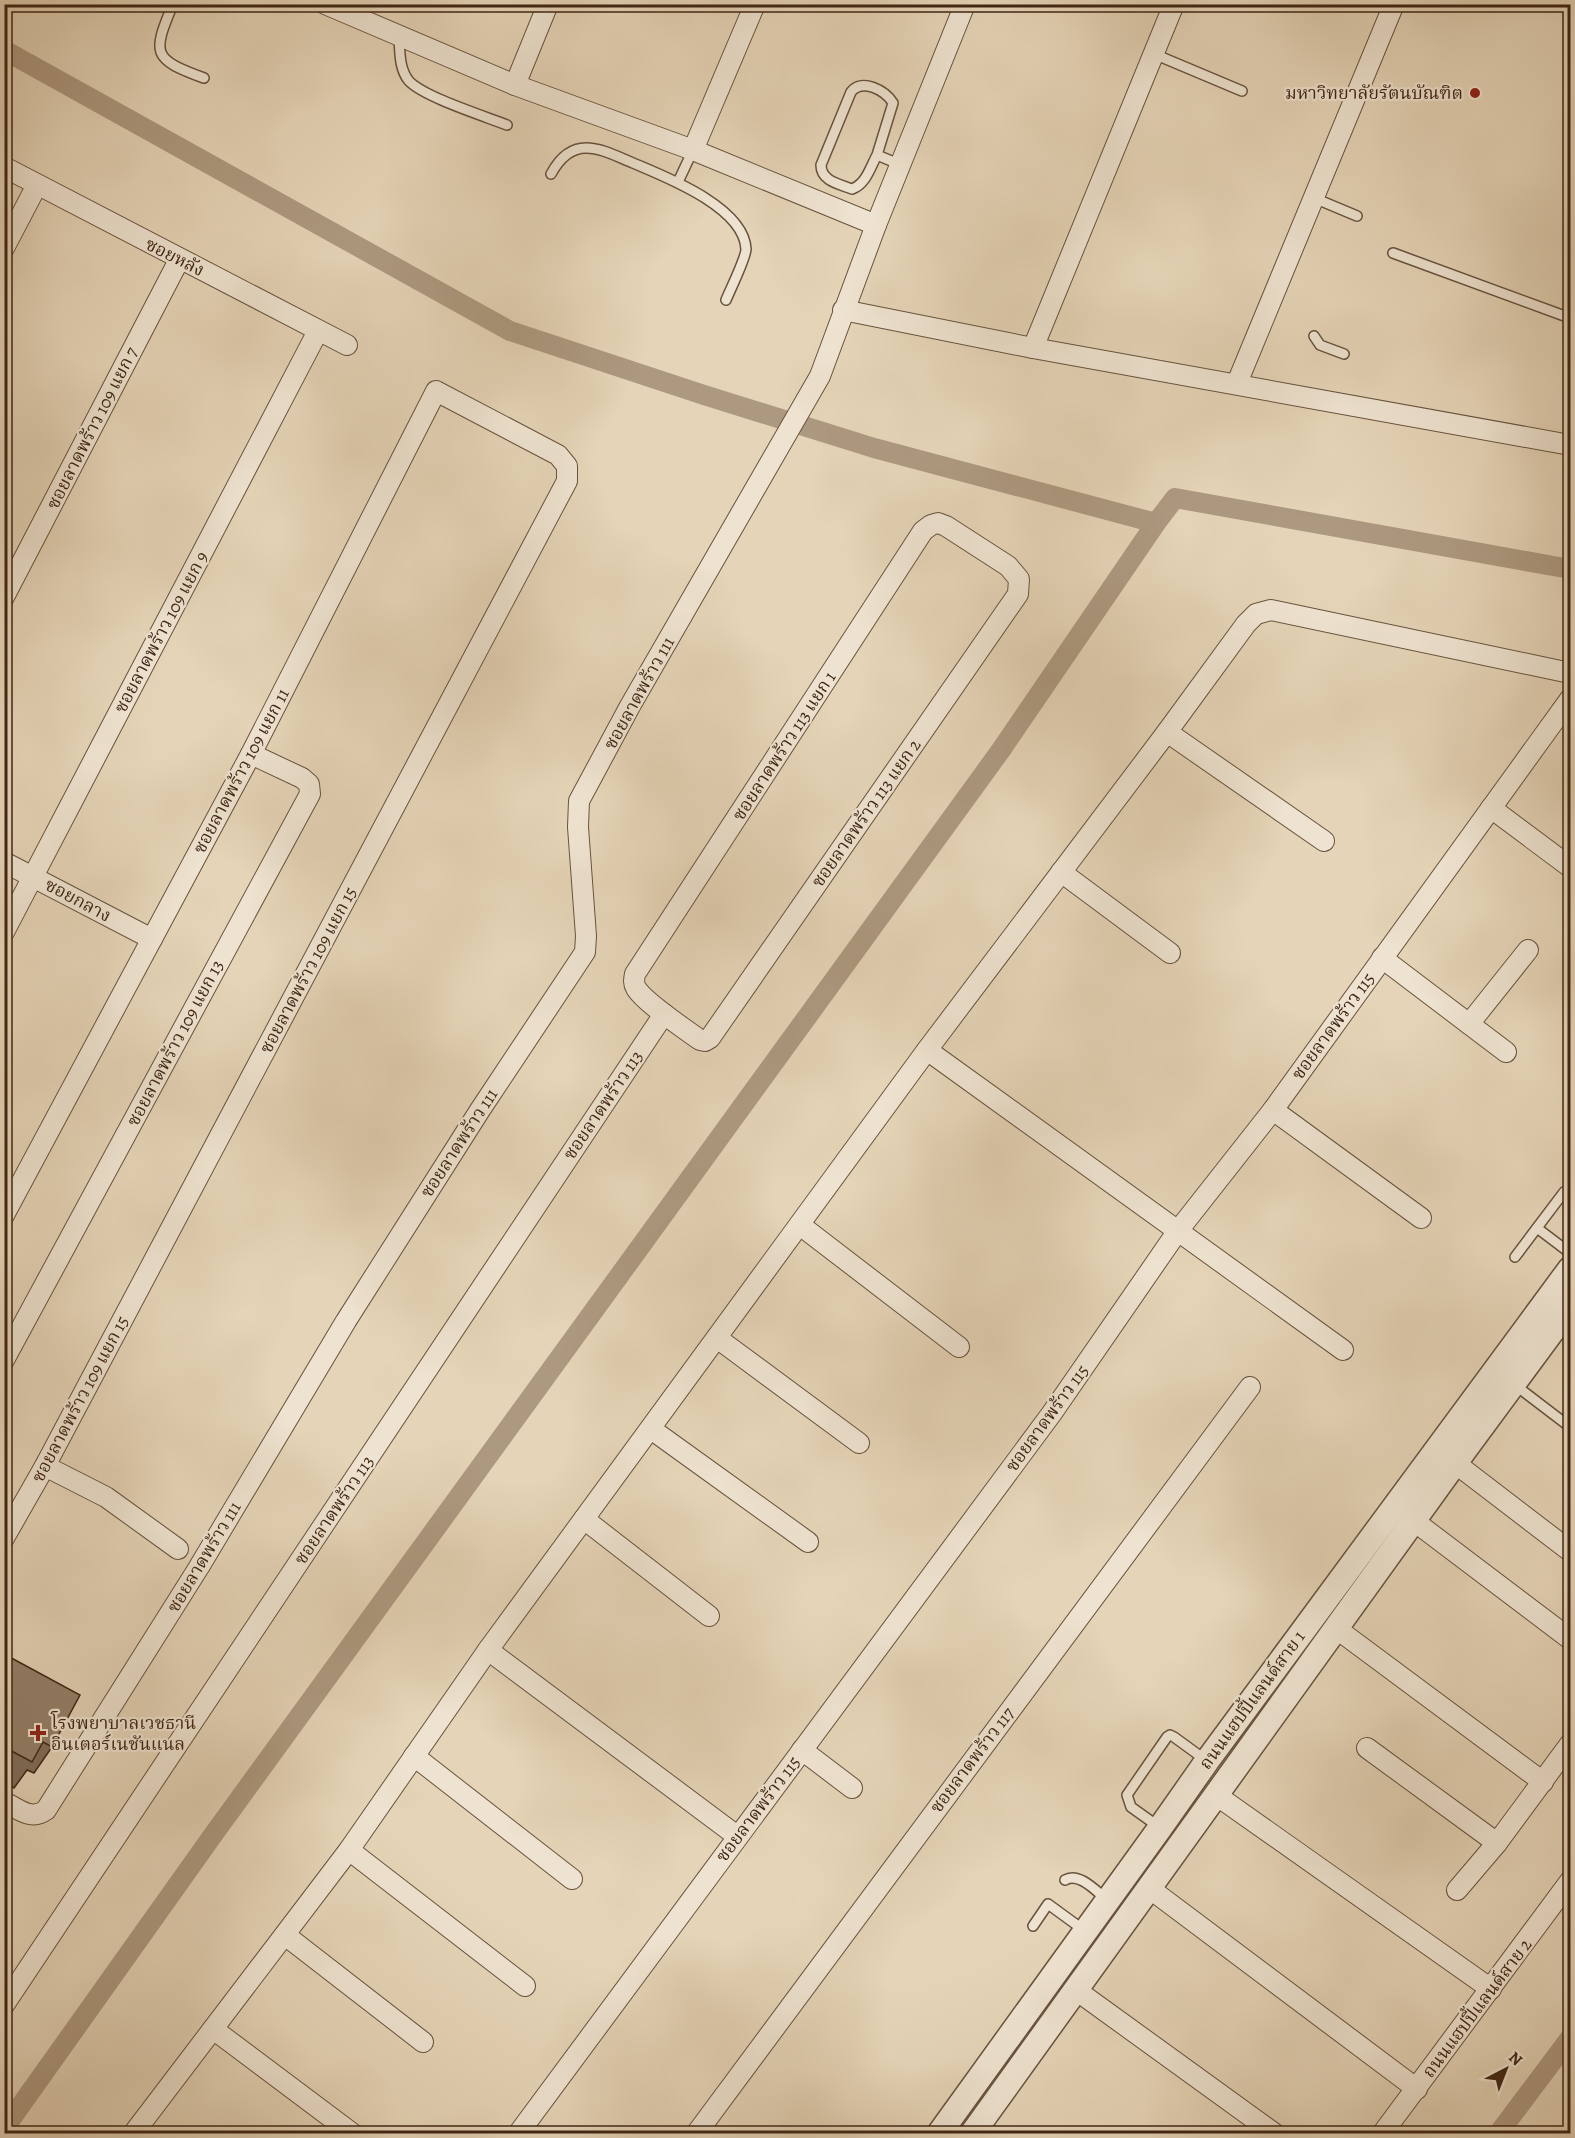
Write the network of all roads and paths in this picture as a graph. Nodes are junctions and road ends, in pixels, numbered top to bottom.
1 (173, 4) edge
2 (548, 4) edge
3 (755, 4) edge
4 (965, 4) edge
5 (1174, 4) edge
6 (1394, 4) edge
7 (335, 6) edge
8 (399, 37) junction
9 (1154, 54) junction
10 (204, 78) dead end
11 (515, 85) junction
12 (1242, 91) dead end
13 (507, 125) dead end
14 (693, 150) junction
15 (877, 155) junction
16 (901, 165) junction
17 (4, 167) edge
18 (551, 174) dead end
19 (678, 182) junction
20 (37, 185) junction
21 (1314, 198) junction
22 (1357, 216) dead end
23 (876, 225) junction
24 (4, 248) edge
25 (1393, 253) dead end
26 (179, 260) junction
27 (726, 300) dead end
28 (843, 310) junction
29 (1570, 318) edge
30 (318, 331) junction
31 (1314, 336) dead end
32 (347, 345) dead end
33 (1033, 348) junction
34 (1344, 354) dead end
35 (1237, 384) junction
36 (504, 426) joint
37 (1570, 445) edge
38 (983, 550) joint
39 (4, 597) edge
40 (1570, 673) edge
41 (1570, 699) edge
42 (1167, 732) junction
43 (251, 754) junction
44 (1491, 808) junction
45 (1324, 841) dead end
46 (4, 862) edge
47 (1570, 867) edge
48 (1061, 872) junction
49 (33, 877) junction
50 (4, 932) edge
51 (152, 939) junction
52 (1528, 950) dead end
53 (1170, 953) dead end
54 (1382, 958) junction
55 (664, 1014) junction
56 (1469, 1024) junction
57 (927, 1050) junction
58 (1506, 1052) dead end
59 (1273, 1110) junction
60 (1564, 1192) dead end
61 (4, 1215) edge
62 (1421, 1218) dead end
63 (800, 1225) junction
64 (1537, 1228) junction
65 (1177, 1232) junction
66 (1570, 1253) edge
67 (1515, 1257) dead end
68 (1570, 1269) edge
69 (1570, 1307) edge
70 (717, 1338) junction
71 (959, 1347) dead end
72 (1343, 1350) dead end
73 (4, 1359) edge
74 (1513, 1384) junction
75 (1250, 1387) dead end
76 (1570, 1427) edge
77 (651, 1429) junction
78 (859, 1443) dead end
79 (1455, 1463) junction
80 (45, 1466) junction
81 (585, 1519) junction
82 (1414, 1521) junction
83 (4, 1538) edge
84 (808, 1542) dead end
85 (178, 1549) dead end
86 (1570, 1551) edge
87 (1315, 1614) junction
88 (709, 1616) dead end
89 (1337, 1629) junction
90 (1570, 1639) edge
91 (488, 1650) junction
92 (1570, 1744) edge
93 (1367, 1748) dead end
94 (802, 1750) junction
95 (414, 1756) junction
96 (1207, 1761) junction
97 (1543, 1782) junction
98 (852, 1788) dead end
99 (1216, 1795) junction
100 (4, 1802) edge
101 (1160, 1828) junction
102 (737, 1836) junction
103 (1497, 1843) junction
104 (349, 1850) junction
105 (572, 1879) dead end
106 (1065, 1880) dead end
107 (1570, 1881) edge
108 (1149, 1888) junction
109 (1457, 1890) dead end
110 (1108, 1900) junction
111 (1032, 1926) dead end
112 (1085, 1931) junction
113 (285, 1935) junction
114 (525, 1986) dead end
115 (1491, 1989) junction
116 (1076, 1990) junction
117 (4, 2005) edge
118 (213, 2029) junction
119 (423, 2042) dead end
120 (1417, 2089) junction
121 (140, 2131) edge
122 (353, 2133) edge
123 (518, 2133) edge
124 (696, 2133) edge
125 (939, 2133) edge
126 (972, 2133) edge
127 (1275, 2133) edge
128 (1382, 2133) edge

1 - 10 lane
2 - 11 street
3 - 14 street
4 - 16 street, ซอยลาดพร้าว 111
5 - 9 street
6 - 21 street
7 - 8 street
8 - 11 street
8 - 13 lane
9 - 12 lane
9 - 33 street
11 - 14 street
14 - 19 lane
14 - 23 street
15 - 15 lane
15 - 16 lane
16 - 23 street, ซอยลาดพร้าว 111
17 - 20 street, ซอยหลัง
18 - 19 lane
19 - 27 lane
20 - 24 street
20 - 26 street, ซอยหลัง
21 - 22 lane
21 - 35 street
23 - 28 street, ซอยลาดพร้าว 111
25 - 29 lane
26 - 30 street, ซอยหลัง
26 - 39 street, ซอยลาดพร้าว 109 แยก 7
28 - 33 street
28 - 100 street, ซอยลาดพร้าว 111
30 - 32 street, ซอยหลัง
30 - 49 street, ซอยลาดพร้าว 109 แยก 9
31 - 34 lane
33 - 35 street
35 - 37 street
36 - 43 street, ซอยลาดพร้าว 109 แยก 11
36 - 80 street, ซอยลาดพร้าว 109 แยก 15
38 - 55 street, ซอยลาดพร้าว 113 แยก 1
38 - 55 street, ซอยลาดพร้าว 113 แยก 2
40 - 42 street
41 - 44 street, ซอยลาดพร้าว 115
42 - 45 street
42 - 48 street
43 - 51 street, ซอยลาดพร้าว 109 แยก 11
43 - 73 street, ซอยลาดพร้าว 109 แยก 13
44 - 47 street
44 - 54 street, ซอยลาดพร้าว 115
46 - 49 street, ซอยกลาง
48 - 53 street
48 - 57 street
49 - 50 street, ซอยลาดพร้าว 109 แยก 9
49 - 51 street, ซอยกลาง
51 - 61 street, ซอยลาดพร้าว 109 แยก 11
52 - 56 street
54 - 56 street
54 - 59 street, ซอยลาดพร้าว 115
55 - 117 street, ซอยลาดพร้าว 113
56 - 58 street
57 - 63 street
57 - 65 street
59 - 62 street
59 - 65 street, ซอยลาดพร้าว 115
60 - 64 lane
63 - 70 street
63 - 71 street
64 - 66 lane
64 - 67 lane
65 - 72 street
65 - 94 street, ซอยลาดพร้าว 115
68 - 87 street, ถนนแฮปปี้แลนด์สาย 1
69 - 74 street, ถนนแฮปปี้แลนด์สาย 1
70 - 77 street
70 - 78 street
74 - 76 lane
74 - 79 street, ถนนแฮปปี้แลนด์สาย 1
75 - 124 street, ซอยลาดพร้าว 117
77 - 81 street
77 - 84 street
79 - 82 street, ถนนแฮปปี้แลนด์สาย 1
79 - 86 street
80 - 83 street, ซอยลาดพร้าว 109 แยก 15
80 - 85 street
81 - 88 street
81 - 91 street
82 - 89 street, ถนนแฮปปี้แลนด์สาย 1
82 - 90 street
87 - 89 street
87 - 96 street, ถนนแฮปปี้แลนด์สาย 1
89 - 97 street
89 - 99 street, ถนนแฮปปี้แลนด์สาย 1
91 - 95 street
91 - 102 street
92 - 97 street
93 - 103 street
94 - 98 street
94 - 102 street, ซอยลาดพร้าว 115
95 - 104 street
95 - 105 street
96 - 101 street, ถนนแฮปปี้แลนด์สาย 1
96 - 101 lane
97 - 103 street
99 - 108 street, ถนนแฮปปี้แลนด์สาย 1
99 - 115 street
101 - 110 street, ถนนแฮปปี้แลนด์สาย 1
102 - 123 street, ซอยลาดพร้าว 115
103 - 109 street
104 - 113 street
104 - 114 street
106 - 110 lane
107 - 115 street, ถนนแฮปปี้แลนด์สาย 2
108 - 116 street, ถนนแฮปปี้แลนด์สาย 1
108 - 120 street
110 - 112 street, ถนนแฮปปี้แลนด์สาย 1
111 - 112 lane
112 - 125 street, ถนนแฮปปี้แลนด์สาย 1
113 - 118 street
113 - 119 street
115 - 120 street, ถนนแฮปปี้แลนด์สาย 2
116 - 126 street, ถนนแฮปปี้แลนด์สาย 1
116 - 127 street
118 - 121 street
118 - 122 street
120 - 128 street, ถนนแฮปปี้แลนด์สาย 2

